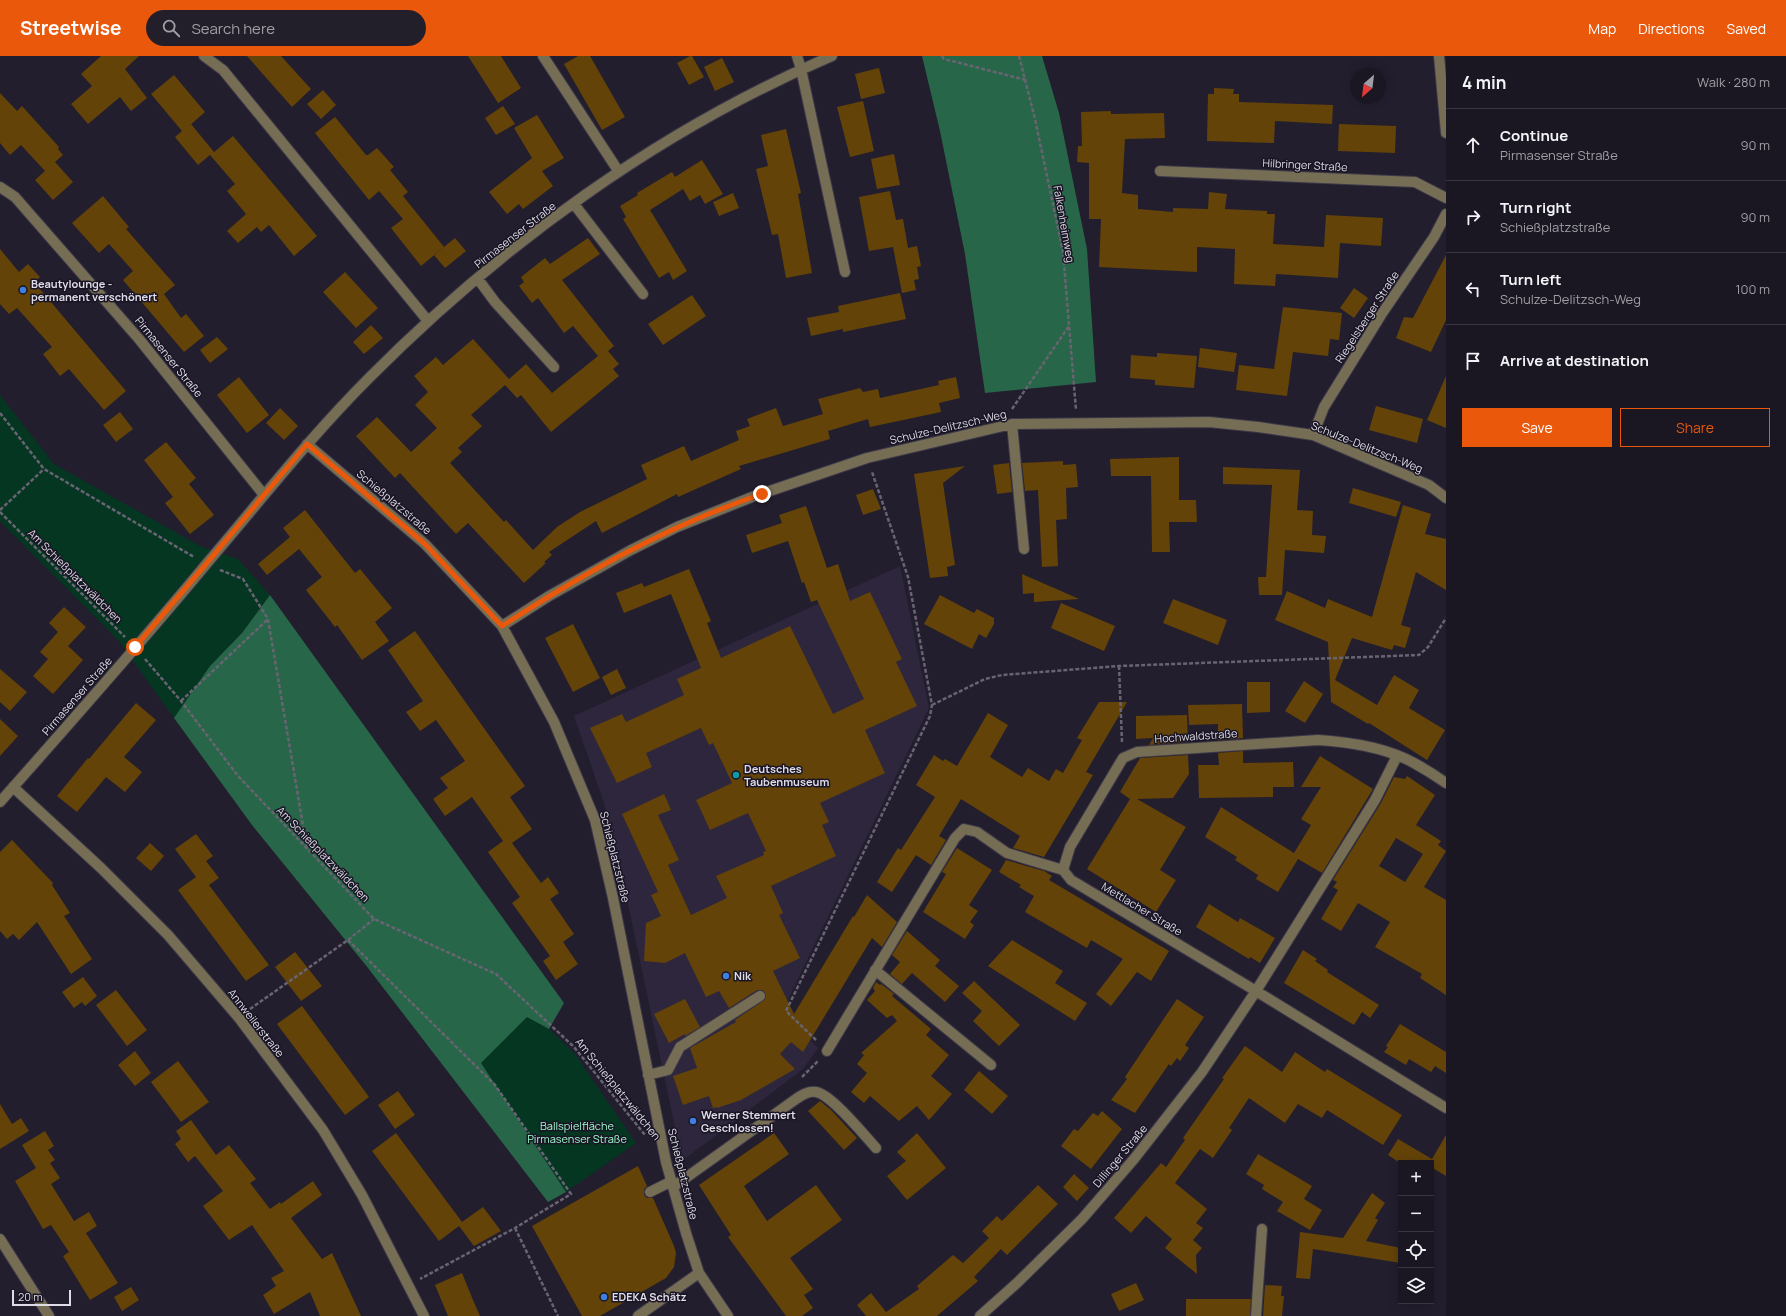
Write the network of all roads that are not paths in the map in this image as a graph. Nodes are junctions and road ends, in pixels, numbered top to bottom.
1 (204, 56) edge
2 (543, 56) edge
3 (797, 56) edge
4 (832, 56) edge
5 (1439, 56) edge
6 (801, 69) junction
7 (1446, 133) edge
8 (1160, 171) dead end
9 (619, 172) junction
10 (0, 187) edge
11 (1446, 198) edge
12 (574, 204) junction
13 (1446, 214) edge
14 (845, 272) dead end
15 (478, 279) junction
16 (643, 294) dead end
17 (428, 321) junction
18 (554, 367) dead end
19 (1012, 424) junction
20 (1313, 435) junction
21 (307, 444) junction
22 (264, 495) junction
23 (1446, 498) edge
24 (1024, 549) dead end
25 (502, 626) junction
26 (1397, 756) junction
27 (1446, 783) edge
28 (13, 788) junction
29 (0, 802) edge
30 (1063, 870) junction
31 (875, 970) junction
32 (1256, 991) junction
33 (760, 996) dead end
34 (827, 1051) road end
35 (991, 1065) dead end
36 (648, 1075) junction
37 (1446, 1108) edge
38 (876, 1148) dead end
39 (672, 1184) junction
40 (650, 1192) dead end
41 (1262, 1229) dead end
42 (0, 1239) edge
43 (699, 1274) junction
44 (49, 1316) edge
45 (424, 1316) edge
46 (638, 1316) edge
47 (728, 1316) edge
48 (980, 1316) edge
49 (1256, 1316) edge

1 - 17 street
2 - 9 street
3 - 6 street
4 - 6 street, Pirmasenser Straße
5 - 7 street
6 - 9 street, Pirmasenser Straße
6 - 14 street
8 - 11 street, Hilbringer Straße
9 - 12 street, Pirmasenser Straße
10 - 22 street, Pirmasenser Straße
12 - 15 street, Pirmasenser Straße
12 - 16 street
13 - 20 street, Riegelsberger Straße
15 - 17 street, Pirmasenser Straße
15 - 18 street
17 - 21 street, Pirmasenser Straße
19 - 20 street, Schulze-Delitzsch-Weg
19 - 24 street
19 - 25 street, Schulze-Delitzsch-Weg
20 - 23 street, Schulze-Delitzsch-Weg
21 - 22 street, Pirmasenser Straße
21 - 25 street, Schießplatzstraße
22 - 28 street, Pirmasenser Straße
25 - 36 street, Schießplatzstraße
26 - 27 street, Hochwaldstraße
26 - 30 street, Hochwaldstraße
26 - 32 street
28 - 29 street, Pirmasenser Straße
28 - 45 street, Annweilerstraße
30 - 31 street, Mettlacher Straße
30 - 32 street, Mettlacher Straße
31 - 34 street, Mettlacher Straße
31 - 35 street
32 - 37 street, Mettlacher Straße
32 - 48 street, Dillinger Straße
33 - 36 street
36 - 39 street, Schießplatzstraße
38 - 39 street
39 - 40 street
39 - 43 street, Schießplatzstraße
41 - 49 street
42 - 44 street
43 - 46 street
43 - 47 street, Schießplatzstraße

